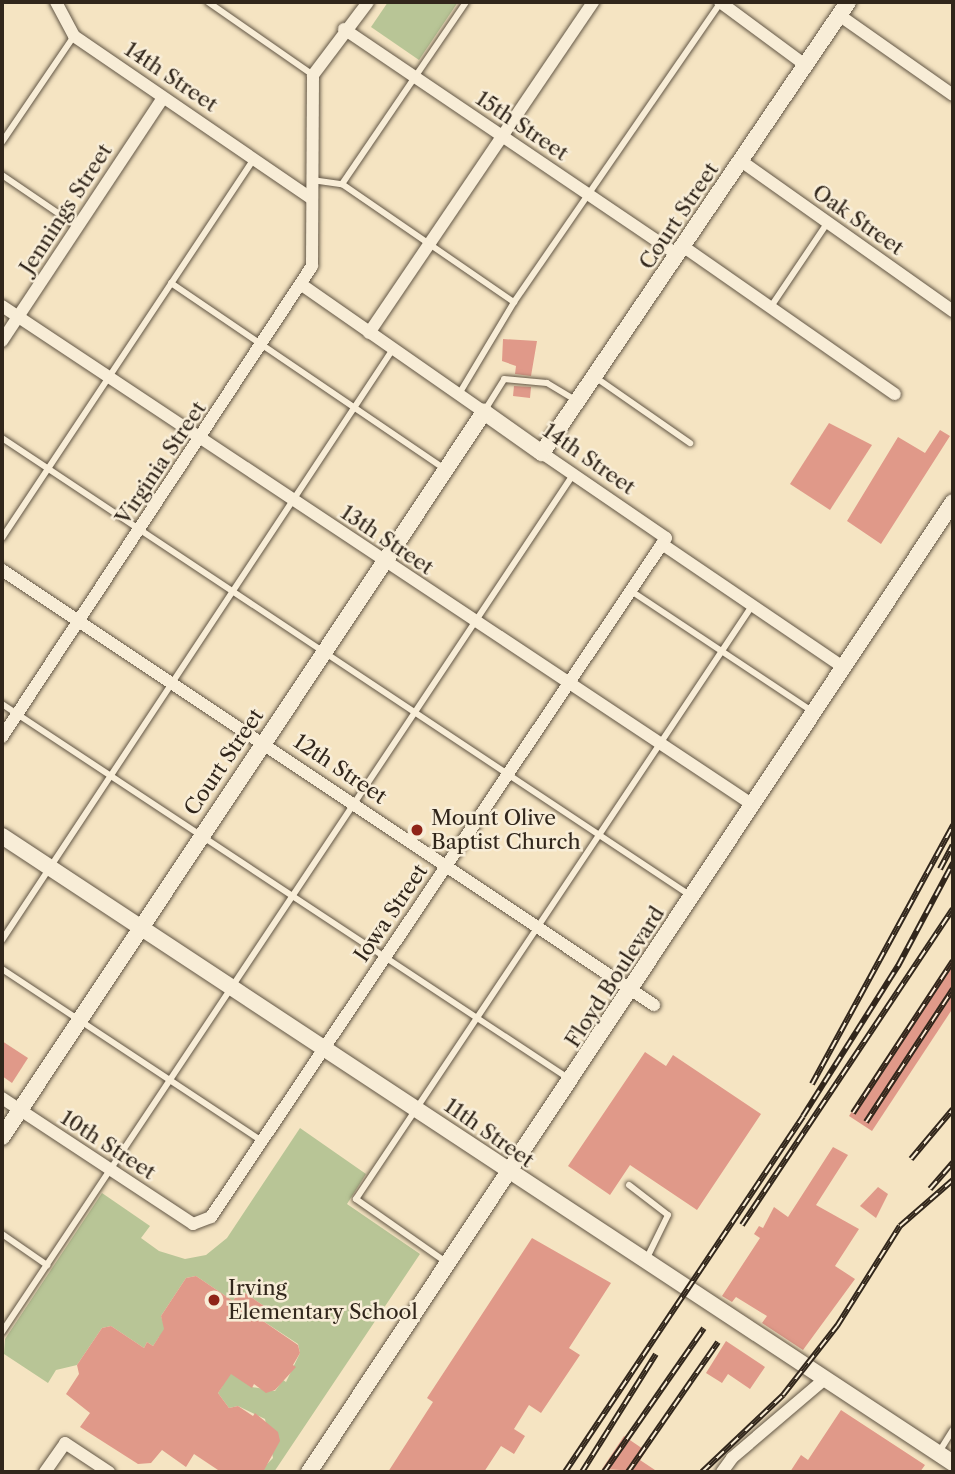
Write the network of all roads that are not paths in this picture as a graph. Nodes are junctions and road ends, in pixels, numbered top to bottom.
1 (56, 2) edge
2 (208, 2) edge
3 (368, 2) edge
4 (466, 2) edge
5 (593, 2) edge
6 (720, 2) edge
7 (844, 8) edge
8 (344, 29) junction
9 (74, 36) junction
10 (805, 65) junction
11 (313, 75) junction
12 (415, 79) junction
13 (953, 95) edge
14 (163, 98) junction
15 (503, 136) junction
16 (2, 142) edge
17 (254, 159) junction
18 (741, 161) junction
19 (2, 175) edge
20 (312, 180) junction
21 (342, 184) junction
22 (590, 195) junction
23 (311, 198) junction
24 (828, 222) junction
25 (77, 226) junction
26 (429, 245) junction
27 (681, 251) junction
28 (171, 284) junction
29 (302, 285) junction
30 (514, 302) junction
31 (2, 306) edge
32 (770, 308) junction
33 (953, 311) edge
34 (18, 317) junction
35 (369, 333) junction
36 (2, 341) edge
37 (262, 347) junction
38 (393, 349) junction
39 (108, 377) junction
40 (595, 377) junction
41 (459, 394) junction
42 (895, 394) dead end
43 (579, 402) junction
44 (353, 408) junction
45 (484, 412) junction
46 (2, 439) edge
47 (201, 439) junction
48 (690, 443) dead end
49 (542, 453) junction
50 (47, 469) junction
51 (446, 469) junction
52 (573, 475) junction
53 (293, 500) junction
54 (953, 502) edge
55 (139, 531) junction
56 (2, 538) edge
57 (662, 544) junction
58 (382, 561) junction
59 (2, 570) edge
60 (631, 590) junction
61 (232, 591) junction
62 (753, 605) junction
63 (78, 618) junction
64 (478, 623) junction
65 (723, 652) junction
66 (321, 653) junction
67 (843, 667) junction
68 (172, 681) junction
69 (569, 683) junction
70 (2, 704) edge
71 (417, 713) junction
72 (814, 713) junction
73 (16, 714) junction
74 (2, 737) edge
75 (264, 741) junction
76 (663, 743) junction
77 (507, 774) junction
78 (110, 776) junction
79 (354, 802) junction
80 (753, 804) junction
81 (201, 835) junction
82 (600, 835) junction
83 (2, 836) edge
84 (446, 865) junction
85 (50, 867) junction
86 (294, 897) junction
87 (692, 897) junction
88 (538, 928) junction
89 (141, 929) junction
90 (2, 940) edge
91 (385, 956) junction
92 (2, 969) edge
93 (233, 989) junction
94 (631, 989) junction
95 (654, 1005) dead end
96 (476, 1016) junction
97 (80, 1020) junction
98 (326, 1049) junction
99 (172, 1081) junction
100 (572, 1081) junction
101 (2, 1098) edge
102 (418, 1109) junction
103 (20, 1110) junction
104 (2, 1137) edge
105 (263, 1142) junction
106 (112, 1170) junction
107 (508, 1172) junction
108 (629, 1185) dead end
109 (192, 1224) joint
110 (2, 1234) edge
111 (645, 1262) junction
112 (449, 1264) junction
113 (47, 1265) junction
114 (2, 1332) edge
115 (826, 1378) junction
116 (953, 1430) edge
117 (939, 1453) junction
118 (953, 1463) edge
119 (45, 1472) edge
120 (109, 1472) edge
121 (309, 1472) edge
122 (722, 1472) edge

1 - 9 street, 14th Street
2 - 11 lane
3 - 8 street
4 - 12 lane
5 - 15 street
6 - 10 street
6 - 22 lane
7 - 10 main road, Court Street
7 - 13 street
8 - 11 street
8 - 12 street, 15th Street
9 - 14 street, 14th Street
9 - 16 lane
10 - 18 main road, Court Street
11 - 20 street, Virginia Street
12 - 15 street, 15th Street
12 - 21 lane
14 - 17 street, 14th Street
14 - 25 street, Jennings Street
15 - 22 street, 15th Street
15 - 26 street
17 - 23 street, 14th Street
17 - 28 lane
18 - 24 street, Oak Street
18 - 27 main road, Court Street
19 - 25 lane
20 - 21 lane
20 - 23 street, Virginia Street
21 - 26 lane
22 - 27 street, 15th Street
22 - 30 lane
23 - 29 street, Virginia Street
24 - 32 lane
24 - 33 street, Oak Street
25 - 34 street, Jennings Street
26 - 30 lane
26 - 35 street
27 - 32 street, 15th Street
27 - 40 main road, Court Street
28 - 37 lane
28 - 39 lane
29 - 35 street, 14th Street
29 - 37 street, Virginia Street
30 - 41 lane
31 - 34 street, 13th Street
32 - 42 street, 15th Street
34 - 36 street, Jennings Street
34 - 39 street, 13th Street
35 - 38 street, 14th Street
37 - 44 lane
37 - 47 street, Virginia Street
38 - 41 street, 14th Street
38 - 44 lane
39 - 47 street, 13th Street
39 - 50 lane
40 - 43 main road, Court Street
40 - 48 lane
41 - 45 street, 14th Street
43 - 45 lane
43 - 49 main road, Court Street
44 - 51 lane
44 - 53 lane
45 - 49 main road, 14th Street
45 - 51 main road, Court Street
46 - 50 lane
47 - 53 street, 13th Street
47 - 55 street, Virginia Street
49 - 52 street, 14th Street
50 - 55 lane
50 - 56 lane
51 - 58 main road, Court Street
52 - 57 street, 14th Street
52 - 64 lane
53 - 58 street, 13th Street
53 - 61 lane
54 - 67 main road, Floyd Boulevard
55 - 61 lane
55 - 63 street, Virginia Street
57 - 60 street, Iowa Street
57 - 62 street, 14th Street
58 - 64 street, 13th Street
58 - 66 main road, Court Street
59 - 63 street, 12th Street
60 - 65 lane
60 - 69 street, Iowa Street
61 - 66 lane
61 - 68 lane
62 - 65 lane
62 - 67 street, 14th Street
63 - 68 street, 12th Street
63 - 73 street, Virginia Street
64 - 69 street, 13th Street
64 - 71 lane
65 - 72 lane
65 - 76 lane
66 - 71 lane
66 - 75 main road, Court Street
67 - 72 main road, Floyd Boulevard
68 - 75 street, 12th Street
68 - 78 lane
69 - 76 street, 13th Street
69 - 77 street, Iowa Street
70 - 73 lane
71 - 77 lane
71 - 79 lane
72 - 80 main road, Floyd Boulevard
73 - 74 street, Virginia Street
73 - 78 lane
75 - 79 street, 12th Street
75 - 81 main road, Court Street
76 - 80 street, 13th Street
76 - 82 lane
77 - 82 lane
77 - 84 street, Iowa Street
78 - 81 lane
78 - 85 lane
79 - 84 street, 12th Street
79 - 86 lane
80 - 87 main road, Floyd Boulevard
81 - 86 lane
81 - 89 main road, Court Street
82 - 87 lane
82 - 88 lane
83 - 85 main road, 11th Street
84 - 88 street, 12th Street
84 - 91 street, Iowa Street
85 - 89 main road, 11th Street
85 - 90 lane
86 - 91 lane
86 - 93 lane
87 - 94 main road, Floyd Boulevard
88 - 94 street, 12th Street
88 - 96 lane
89 - 93 main road, 11th Street
89 - 97 main road, Court Street
91 - 96 lane
91 - 98 street, Iowa Street
92 - 97 lane
93 - 98 main road, 11th Street
93 - 99 lane
94 - 95 street, 12th Street
94 - 100 main road, Floyd Boulevard
96 - 100 lane
96 - 102 lane
97 - 99 lane
97 - 103 main road, Court Street
98 - 102 main road, 11th Street
98 - 105 street, Iowa Street
99 - 105 lane
99 - 106 lane
100 - 107 main road, Floyd Boulevard
101 - 103 street, 10th Street
102 - 107 main road, 11th Street
102 - 112 lane
103 - 104 main road, Court Street
103 - 106 street, 10th Street
105 - 109 street, Iowa Street
106 - 109 street, 10th Street
106 - 113 lane
107 - 111 main road, 11th Street
107 - 112 main road, Floyd Boulevard
108 - 111 lane
110 - 113 lane
111 - 115 main road, 11th Street
112 - 121 main road, Floyd Boulevard
113 - 114 lane
115 - 117 main road, 11th Street
115 - 122 street
116 - 117 lane
117 - 118 main road, 11th Street
119 - 120 street

